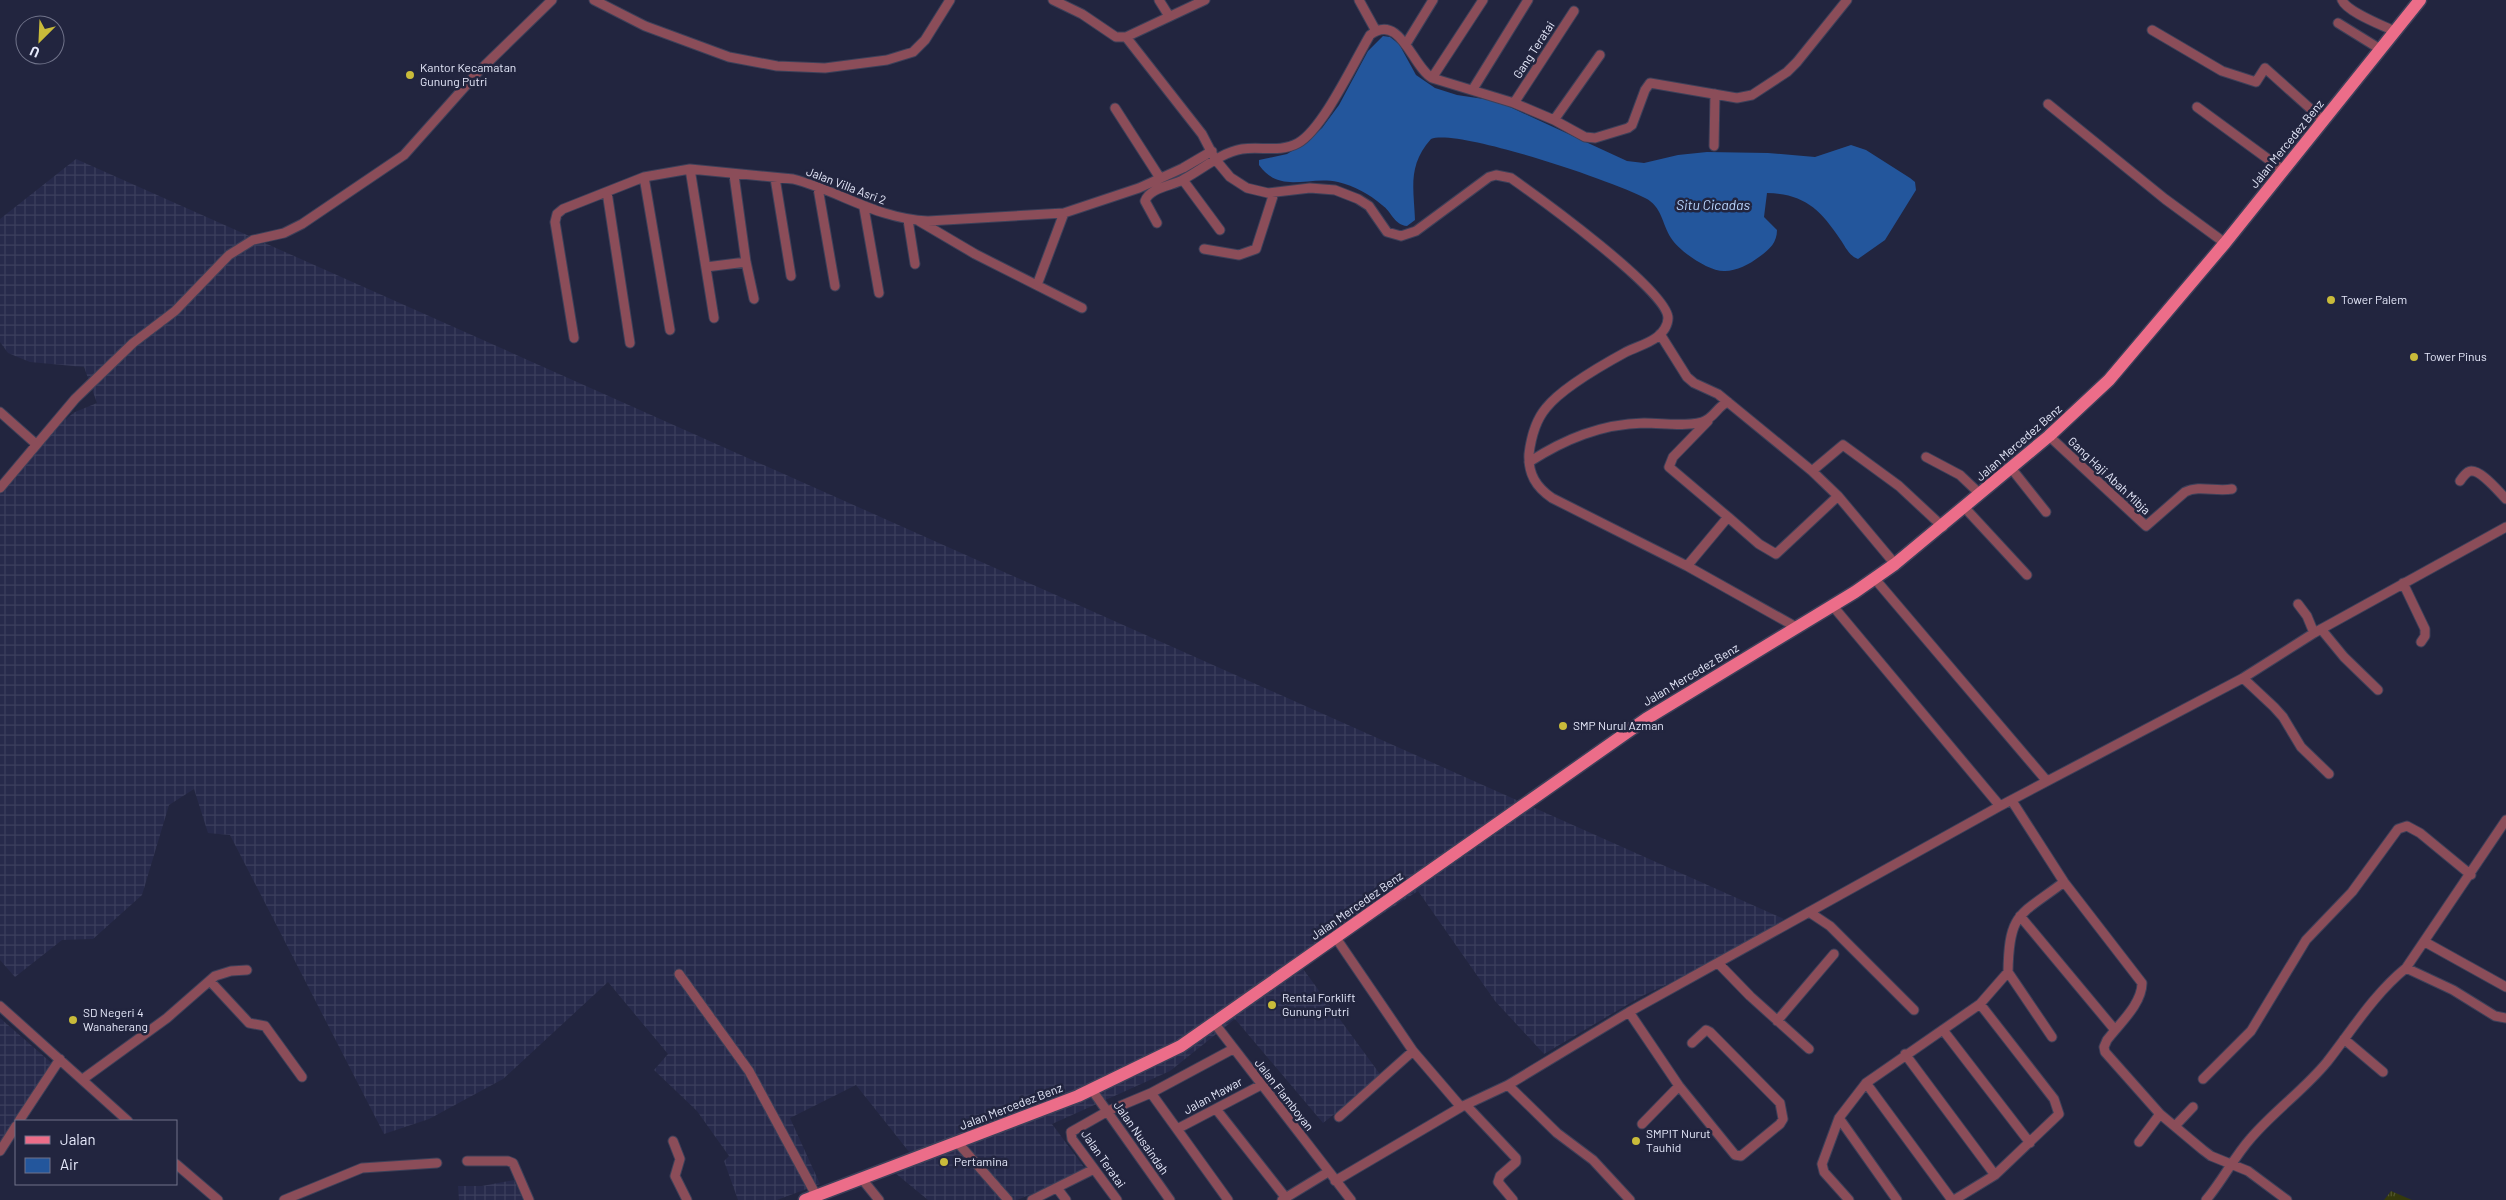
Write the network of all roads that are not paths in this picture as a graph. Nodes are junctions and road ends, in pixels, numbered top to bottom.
1 (552, 0) edge
2 (594, 0) edge
3 (950, 0) edge
4 (1053, 0) edge
5 (1159, 0) edge
6 (1205, 0) edge
7 (1359, 0) edge
8 (1434, 0) edge
9 (1483, 0) edge
10 (1528, 0) edge
11 (1847, 0) edge
12 (2342, 0) edge
13 (2420, 0) edge
14 (1574, 11) dead end
15 (2356, 13) junction
16 (1169, 16) junction
17 (2338, 23) dead end
18 (2348, 29) junction
19 (1376, 30) junction
20 (2152, 30) dead end
21 (2394, 31) junction
22 (1126, 37) junction
23 (1406, 44) junction
24 (2380, 49) junction
25 (1600, 55) dead end
26 (1432, 78) junction
27 (1473, 89) junction
28 (1715, 94) junction
29 (1514, 103) junction
30 (2048, 104) dead end
31 (2197, 107) dead end
32 (1115, 108) dead end
33 (1554, 120) junction
34 (2323, 120) junction
35 (1714, 146) dead end
36 (1214, 155) junction
37 (690, 169) junction
38 (2283, 170) junction
39 (734, 175) junction
40 (644, 177) junction
41 (776, 178) junction
42 (1160, 178) junction
43 (1183, 180) junction
44 (818, 188) junction
45 (607, 192) junction
46 (1274, 193) junction
47 (864, 208) junction
48 (1064, 213) junction
49 (908, 220) junction
50 (918, 221) junction
51 (1157, 223) dead end
52 (1220, 230) dead end
53 (2224, 243) junction
54 (1204, 250) dead end
55 (746, 262) junction
56 (915, 264) dead end
57 (706, 266) junction
58 (791, 276) dead end
59 (1037, 285) junction
60 (834, 286) dead end
61 (879, 293) dead end
62 (754, 298) dead end
63 (1082, 308) dead end
64 (714, 318) dead end
65 (670, 330) dead end
66 (1660, 334) junction
67 (574, 338) dead end
68 (630, 343) dead end
69 (1728, 402) junction
70 (0, 412) edge
71 (1710, 420) junction
72 (2049, 436) junction
73 (36, 444) junction
74 (1926, 457) dead end
75 (1529, 462) junction
76 (2011, 468) junction
77 (1812, 471) junction
78 (2460, 481) dead end
79 (0, 488) edge
80 (2232, 489) dead end
81 (1980, 494) junction
82 (1838, 496) junction
83 (2506, 499) edge
84 (1965, 508) junction
85 (2046, 512) dead end
86 (1728, 517) junction
87 (1943, 526) junction
88 (2506, 527) edge
89 (1895, 564) junction
90 (1688, 566) junction
91 (2027, 575) dead end
92 (1875, 579) junction
93 (2403, 584) junction
94 (2298, 604) dead end
95 (1832, 605) junction
96 (1796, 627) junction
97 (2317, 631) junction
98 (2421, 642) dead end
99 (2243, 678) junction
100 (2378, 690) dead end
101 (2330, 774) dead end
102 (2046, 780) junction
103 (2012, 801) junction
104 (2000, 806) junction
105 (2506, 820) edge
106 (2471, 875) junction
107 (2064, 882) junction
108 (1810, 912) junction
109 (2020, 916) junction
110 (1336, 938) junction
111 (2425, 942) junction
112 (1834, 954) dead end
113 (1718, 963) junction
114 (2406, 968) junction
115 (247, 970) dead end
116 (2008, 972) junction
117 (679, 974) dead end
118 (210, 981) junction
119 (2506, 986) edge
120 (1980, 1004) junction
121 (0, 1006) edge
122 (1914, 1010) dead end
123 (1629, 1012) junction
124 (2506, 1018) edge
125 (1777, 1021) junction
126 (1214, 1024) junction
127 (1944, 1030) junction
128 (2115, 1030) junction
129 (2052, 1037) dead end
130 (2344, 1039) junction
131 (1692, 1042) dead end
132 (1233, 1049) junction
133 (1809, 1049) dead end
134 (1413, 1051) junction
135 (1905, 1054) junction
136 (60, 1060) junction
137 (2383, 1072) dead end
138 (302, 1077) dead end
139 (83, 1079) junction
140 (2203, 1079) dead end
141 (1866, 1083) junction
142 (1261, 1085) junction
143 (1508, 1085) junction
144 (1679, 1086) junction
145 (1092, 1090) junction
146 (1150, 1093) junction
147 (1464, 1106) junction
148 (1216, 1108) junction
149 (2193, 1108) dead end
150 (1108, 1111) junction
151 (2160, 1114) junction
152 (1339, 1117) dead end
153 (1839, 1118) junction
154 (20, 1120) edge
155 (127, 1120) edge
156 (1642, 1124) dead end
157 (2176, 1126) junction
158 (15, 1128) edge
159 (1178, 1130) junction
160 (673, 1141) dead end
161 (2030, 1142) junction
162 (2139, 1142) dead end
163 (958, 1143) junction
164 (0, 1151) edge
165 (467, 1161) dead end
166 (437, 1163) dead end
167 (2232, 1164) junction
168 (178, 1166) edge
169 (1094, 1170) junction
170 (1328, 1172) junction
171 (1995, 1175) junction
172 (862, 1179) junction
173 (1335, 1181) junction
174 (1057, 1188) junction
175 (811, 1198) edge
176 (1284, 1199) edge
177 (218, 1200) edge
178 (284, 1200) edge
179 (529, 1200) edge
180 (687, 1200) edge
181 (879, 1200) edge
182 (1008, 1200) edge
183 (1032, 1200) edge
184 (1066, 1200) edge
185 (1117, 1200) edge
186 (1170, 1200) edge
187 (1228, 1200) edge
188 (1351, 1200) edge
189 (1513, 1200) edge
190 (1630, 1200) edge
191 (1849, 1200) edge
192 (1897, 1200) edge
193 (1953, 1200) edge
194 (2206, 1200) edge
195 (2287, 1200) edge

1 - 73 street
2 - 3 street
4 - 22 street
5 - 16 street
6 - 16 street
7 - 19 street
8 - 23 street
9 - 26 street
10 - 27 street
11 - 28 street
12 - 15 street
13 - 21 main road, Jalan Mercedez Benz
14 - 29 street, Gang Teratai
15 - 18 street
15 - 21 street
16 - 22 street
17 - 18 street
18 - 24 street
19 - 23 street
19 - 36 street
20 - 34 street
21 - 24 main road, Jalan Mercedez Benz
22 - 36 street
23 - 26 street
24 - 34 main road, Jalan Mercedez Benz
25 - 33 street
26 - 27 street
27 - 29 street
28 - 33 street
28 - 35 street
29 - 33 street
30 - 53 street
31 - 38 street
32 - 42 street
34 - 38 main road, Jalan Mercedez Benz
36 - 42 street, Jalan Villa Asri 2
36 - 43 street
36 - 46 street
37 - 39 street, Jalan Villa Asri 2
37 - 40 street, Jalan Villa Asri 2
37 - 57 street
38 - 53 main road, Jalan Mercedez Benz
39 - 41 street, Jalan Villa Asri 2
39 - 55 street
40 - 45 street, Jalan Villa Asri 2
40 - 65 street
41 - 44 street, Jalan Villa Asri 2
41 - 58 street
42 - 48 street, Jalan Villa Asri 2
43 - 51 street
43 - 52 street
44 - 47 street, Jalan Villa Asri 2
44 - 60 street
45 - 67 street, Jalan Villa Asri 2
45 - 68 street
46 - 54 street
46 - 66 street
47 - 49 street, Jalan Villa Asri 2
47 - 61 street
48 - 50 street, Jalan Villa Asri 2
48 - 59 street
49 - 50 street, Jalan Villa Asri 2
49 - 56 street
50 - 59 street
53 - 72 main road, Jalan Mercedez Benz
55 - 57 street
55 - 62 street
57 - 64 street
59 - 63 street
66 - 69 street
66 - 75 street
69 - 71 street
69 - 77 street
70 - 73 street
71 - 75 street
71 - 86 street
72 - 76 main road, Jalan Mercedez Benz
72 - 80 street, Gang Haji Abah Mibja
73 - 79 street
74 - 81 street
75 - 90 street
76 - 81 main road, Jalan Mercedez Benz
76 - 85 street
77 - 82 street
77 - 87 street
78 - 83 street
81 - 84 main road, Jalan Mercedez Benz
82 - 86 street
82 - 89 street
84 - 87 main road, Jalan Mercedez Benz
84 - 91 street
86 - 90 street
87 - 89 main road, Jalan Mercedez Benz
88 - 93 street
89 - 92 main road, Jalan Mercedez Benz
90 - 96 street
92 - 95 main road, Jalan Mercedez Benz
92 - 102 street
93 - 97 street
93 - 98 street
94 - 97 street
95 - 96 main road, Jalan Mercedez Benz
95 - 104 street
96 - 110 main road, Jalan Mercedez Benz
97 - 99 street
97 - 100 street
99 - 101 street
99 - 102 street
102 - 103 street
103 - 104 street
103 - 107 street
104 - 108 street
105 - 106 street
106 - 111 street
106 - 140 street
107 - 109 street
107 - 128 street
108 - 113 street
108 - 122 street
109 - 116 street
109 - 128 street
110 - 126 main road, Jalan Mercedez Benz
110 - 134 street
111 - 114 street
111 - 119 street
112 - 125 street
113 - 123 street
113 - 125 street
114 - 124 street
114 - 130 street
115 - 118 street
116 - 120 street
116 - 129 street
117 - 175 street
118 - 138 street
118 - 139 street
120 - 127 street
120 - 161 street
121 - 136 street
123 - 143 street
123 - 144 street
125 - 133 street
126 - 132 street, Jalan Flamboyan
126 - 145 main road, Jalan Mercedez Benz
127 - 135 street
127 - 161 street
128 - 151 street
130 - 137 street
130 - 167 street
131 - 144 street
132 - 142 street, Jalan Flamboyan
132 - 146 street, Jalan Teratai
134 - 147 street
134 - 152 street
135 - 141 street
135 - 171 street
136 - 139 street
136 - 154 street
139 - 155 street
141 - 153 street
141 - 193 street
142 - 148 street, Jalan Mawar
142 - 170 street, Jalan Flamboyan
143 - 147 street
143 - 190 street
144 - 156 street
145 - 150 street, Jalan Nusaindah
145 - 163 main road, Jalan Mercedez Benz
146 - 150 street, Jalan Teratai
146 - 159 street
147 - 173 street
147 - 189 street
148 - 159 street, Jalan Mawar
148 - 176 street
149 - 157 street
150 - 169 street, Jalan Teratai
150 - 186 street, Jalan Nusaindah
151 - 157 street
151 - 162 street
153 - 191 street
153 - 192 street
157 - 167 street
158 - 164 street
159 - 187 street
160 - 180 street
161 - 171 street
163 - 172 main road, Jalan Mercedez Benz
163 - 182 street
165 - 179 street
166 - 178 street
167 - 194 street
167 - 195 street
168 - 177 street
169 - 174 street
169 - 185 street, Jalan Teratai
170 - 173 street, Jalan Flamboyan
170 - 176 street
171 - 193 street
172 - 175 main road, Jalan Mercedez Benz
172 - 181 street
173 - 188 street, Jalan Flamboyan
174 - 183 street
174 - 184 street

